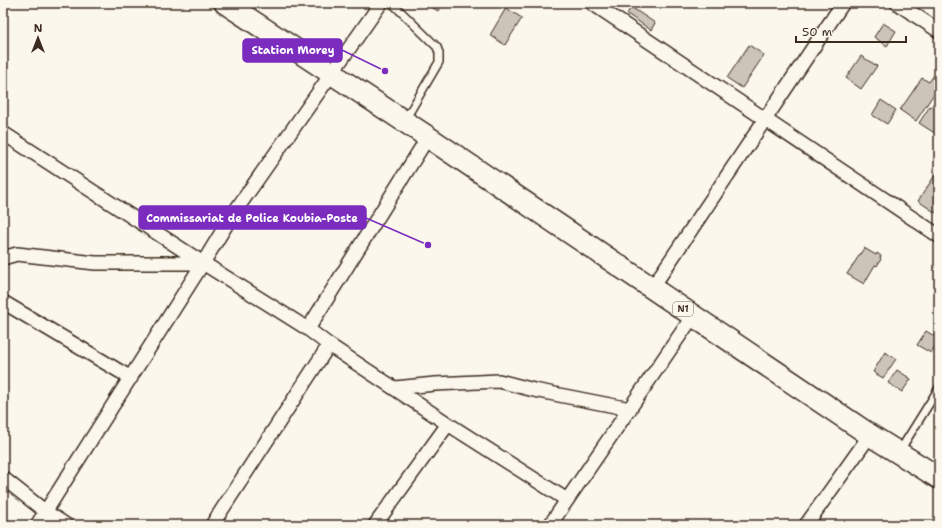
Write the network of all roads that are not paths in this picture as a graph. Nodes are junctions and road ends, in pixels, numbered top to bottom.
1 (224, 3) edge
2 (381, 3) edge
3 (392, 3) edge
4 (592, 3) edge
5 (843, 3) edge
6 (897, 3) edge
7 (939, 31) edge
8 (332, 74) junction
9 (766, 120) junction
10 (404, 122) junction
11 (3, 133) edge
12 (428, 137) junction
13 (939, 236) edge
14 (3, 258) edge
15 (203, 263) junction
16 (652, 288) junction
17 (3, 302) edge
18 (693, 316) junction
19 (308, 329) junction
20 (330, 345) junction
21 (131, 378) junction
22 (395, 388) junction
23 (939, 388) edge
24 (630, 409) junction
25 (448, 424) junction
26 (870, 435) junction
27 (899, 452) junction
28 (3, 478) edge
29 (939, 478) edge
30 (567, 500) junction
31 (46, 512) junction
32 (555, 523) edge
33 (38, 525) edge
34 (66, 525) edge
35 (212, 525) edge
36 (375, 525) edge
37 (806, 525) edge

1 - 8 main road, N1
2 - 8 street
3 - 10 lane
4 - 9 street
5 - 9 street
6 - 7 street
8 - 10 main road, N1
8 - 15 street
9 - 13 street
9 - 16 street
10 - 12 main road, N1
11 - 15 street
12 - 16 main road, N1
12 - 19 street
14 - 15 street
15 - 19 street
15 - 21 street
16 - 18 main road, N1
17 - 21 street
18 - 24 street
18 - 26 main road, N1
19 - 20 street
20 - 22 street
20 - 35 street
21 - 31 street
22 - 24 street
22 - 25 street
23 - 27 lane
24 - 30 street
25 - 30 street
25 - 36 street
26 - 27 main road, N1
26 - 37 street
27 - 29 main road, N1
28 - 31 street
30 - 32 street
31 - 33 street
31 - 34 street

